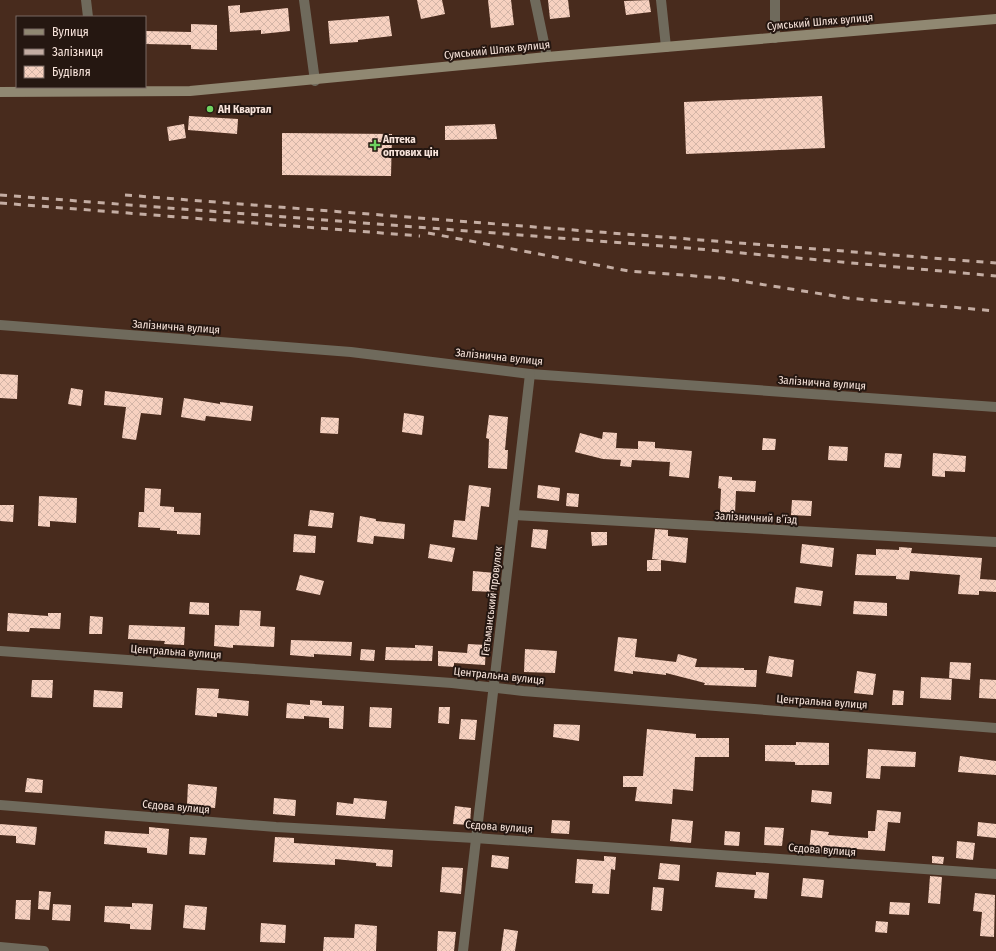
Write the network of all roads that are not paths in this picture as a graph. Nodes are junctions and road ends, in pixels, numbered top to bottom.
1 (86, 0) edge
2 (304, 0) edge
3 (535, 0) edge
4 (661, 0) edge
5 (775, 0) edge
6 (88, 16) edge
7 (996, 19) edge
8 (775, 38) junction
9 (666, 47) junction
10 (547, 57) junction
11 (315, 81) junction
12 (94, 89) edge
13 (0, 92) edge
14 (0, 325) edge
15 (530, 374) junction
16 (996, 407) edge
17 (514, 515) junction
18 (996, 542) edge
19 (0, 652) edge
20 (494, 688) junction
21 (996, 728) edge
22 (0, 805) edge
23 (475, 838) junction
24 (996, 874) edge
25 (0, 947) edge
26 (44, 951) edge
27 (463, 951) edge

1 - 6 street
2 - 11 street
3 - 10 street
4 - 9 street
5 - 8 street
7 - 8 main road, Сумський Шлях вулиця
8 - 9 main road, Сумський Шлях вулиця
9 - 10 main road, Сумський Шлях вулиця
10 - 11 main road, Сумський Шлях вулиця
11 - 12 main road, Сумський Шлях вулиця
12 - 13 main road, Сумський Шлях вулиця
14 - 15 street, Залізнична вулиця
15 - 16 street, Залізнична вулиця
15 - 17 street, Гетьманський провулок
17 - 18 street, Залізничний в’їзд
17 - 20 street, Гетьманський провулок
19 - 20 street, Центральна вулиця
20 - 21 street, Центральна вулиця
20 - 23 street, Гетьманський провулок
22 - 23 street, Сєдова вулиця
23 - 24 street, Сєдова вулиця
23 - 27 street, Гетьманський провулок
25 - 26 street

